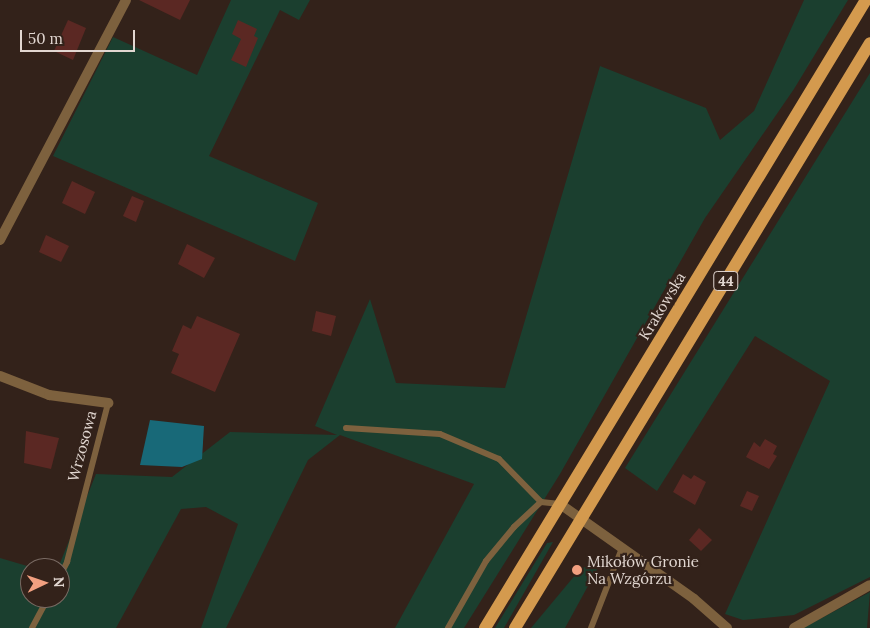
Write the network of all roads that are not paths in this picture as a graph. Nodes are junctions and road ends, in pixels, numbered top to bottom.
1 (126, 0) edge
2 (866, 0) edge
3 (870, 43) edge
4 (0, 240) edge
5 (0, 376) edge
6 (108, 403) joint
7 (346, 428) dead end
8 (541, 502) junction
9 (560, 504) junction
10 (582, 518) junction
11 (622, 548) junction
12 (68, 558) edge
13 (870, 584) edge
14 (43, 608) edge
15 (32, 628) edge
16 (448, 628) edge
17 (485, 628) edge
18 (516, 628) edge
19 (591, 628) edge
20 (727, 628) edge
21 (794, 628) edge

1 - 4 street
2 - 9 main road, Krakowska / 44
3 - 10 main road, 44
5 - 6 street, Wrzosowa
6 - 12 lane, Wrzosowa
7 - 8 lane
8 - 9 lane
8 - 16 lane
9 - 10 street
9 - 17 main road, Krakowska / 44
10 - 11 street
10 - 18 main road, 44
11 - 19 lane
11 - 20 street
13 - 21 street
14 - 15 lane

